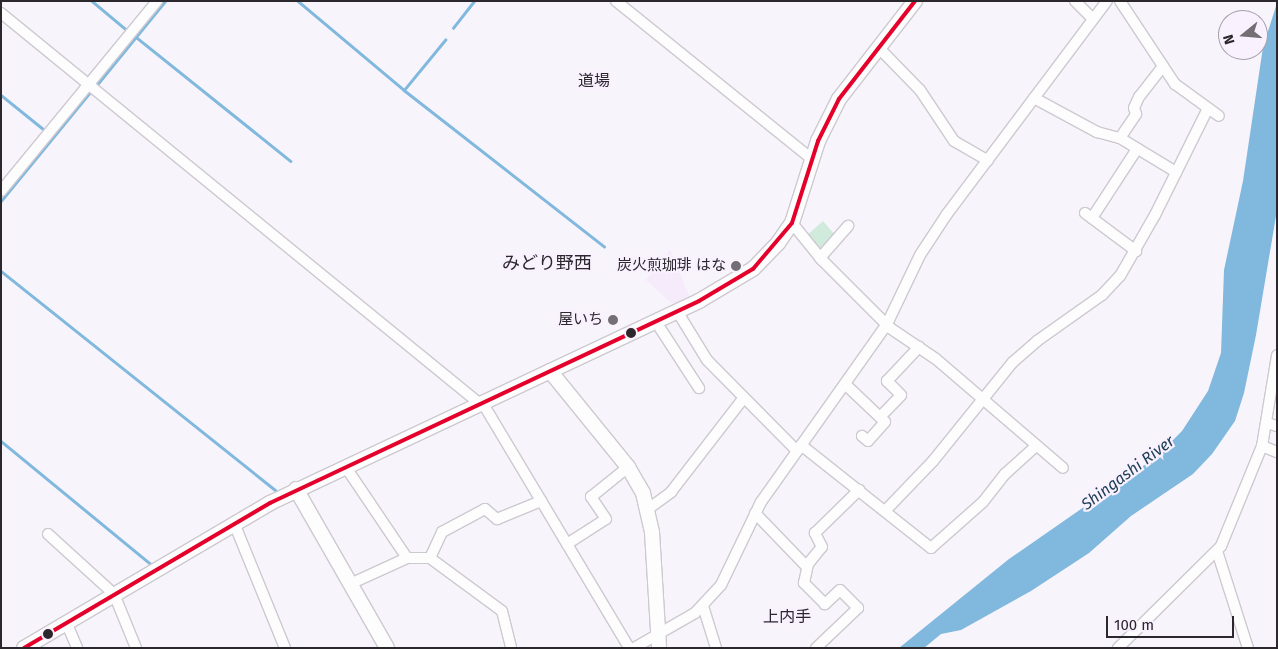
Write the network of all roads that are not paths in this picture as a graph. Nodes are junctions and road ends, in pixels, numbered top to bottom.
1 (157, 1) edge
2 (616, 1) edge
3 (914, 1) edge
4 (1075, 1) edge
5 (1107, 1) edge
6 (1120, 1) edge
7 (1, 13) edge
8 (1093, 19) junction
9 (878, 47) junction
10 (1164, 66) junction
11 (88, 84) junction
12 (1034, 98) junction
13 (1208, 108) junction
14 (1219, 116) dead end
15 (1120, 138) junction
16 (1137, 149) junction
17 (812, 159) junction
18 (988, 161) junction
19 (1176, 172) junction
20 (1, 191) edge
21 (792, 222) junction
22 (848, 226) dead end
23 (1136, 251) junction
24 (820, 258) junction
25 (677, 311) junction
26 (656, 322) junction
27 (887, 324) junction
28 (919, 347) junction
29 (1277, 355) edge
30 (550, 371) junction
31 (845, 384) junction
32 (699, 388) dead end
33 (743, 399) junction
34 (982, 400) junction
35 (481, 403) junction
36 (880, 417) junction
37 (1272, 424) edge
38 (862, 436) dead end
39 (1036, 446) junction
40 (1262, 446) junction
41 (799, 448) junction
42 (1277, 452) edge
43 (344, 466) junction
44 (628, 467) junction
45 (1063, 468) dead end
46 (296, 490) junction
47 (859, 490) junction
48 (541, 501) junction
49 (648, 509) junction
50 (885, 511) junction
51 (755, 513) junction
52 (234, 523) junction
53 (48, 534) dead end
54 (567, 544) junction
55 (1217, 551) junction
56 (406, 558) junction
57 (430, 558) junction
58 (807, 566) junction
59 (350, 584) junction
60 (114, 594) junction
61 (703, 606) junction
62 (68, 624) junction
63 (658, 641) edge
64 (24, 648) edge
65 (77, 648) edge
66 (136, 648) edge
67 (285, 648) edge
68 (387, 648) edge
69 (511, 648) edge
70 (629, 648) edge
71 (634, 648) edge
72 (716, 648) edge
73 (816, 648) edge
74 (1118, 648) edge
75 (1248, 648) edge

1 - 11 street
2 - 17 street
3 - 9 main road
4 - 8 street
5 - 8 street
6 - 10 street
7 - 11 street
8 - 12 street
9 - 17 main road
9 - 18 street
10 - 13 street
10 - 15 street
11 - 20 street
11 - 35 street
12 - 15 street
12 - 18 street
13 - 14 street
13 - 19 street
15 - 16 street
16 - 19 street
16 - 23 street
17 - 21 main road
18 - 27 street
19 - 23 street
21 - 24 street
21 - 25 main road
22 - 24 street
23 - 34 street
24 - 27 street
25 - 26 main road
25 - 33 street
26 - 30 main road
26 - 32 street
27 - 28 street
27 - 31 street
28 - 34 street
28 - 36 street
29 - 37 street
30 - 35 main road
30 - 44 main road
31 - 36 street
31 - 41 street
33 - 41 street
33 - 49 street
34 - 39 street
34 - 50 street
35 - 43 main road
35 - 48 street
36 - 38 street
37 - 40 street
39 - 45 street
39 - 50 street
40 - 42 street
40 - 55 street
41 - 47 street
41 - 51 street
43 - 46 main road
43 - 56 street
44 - 49 main road
44 - 54 street
46 - 52 main road
46 - 59 main road
47 - 50 street
47 - 58 street
48 - 54 street
48 - 57 street
49 - 63 main road
51 - 58 street
51 - 61 street
52 - 60 main road
52 - 67 street
53 - 60 street
54 - 70 street
55 - 74 street
55 - 75 street
56 - 57 street
56 - 59 street
57 - 69 street
58 - 73 street
59 - 68 main road
60 - 62 main road
60 - 66 street
61 - 63 street
61 - 72 street
62 - 64 main road
62 - 65 street
63 - 71 street

